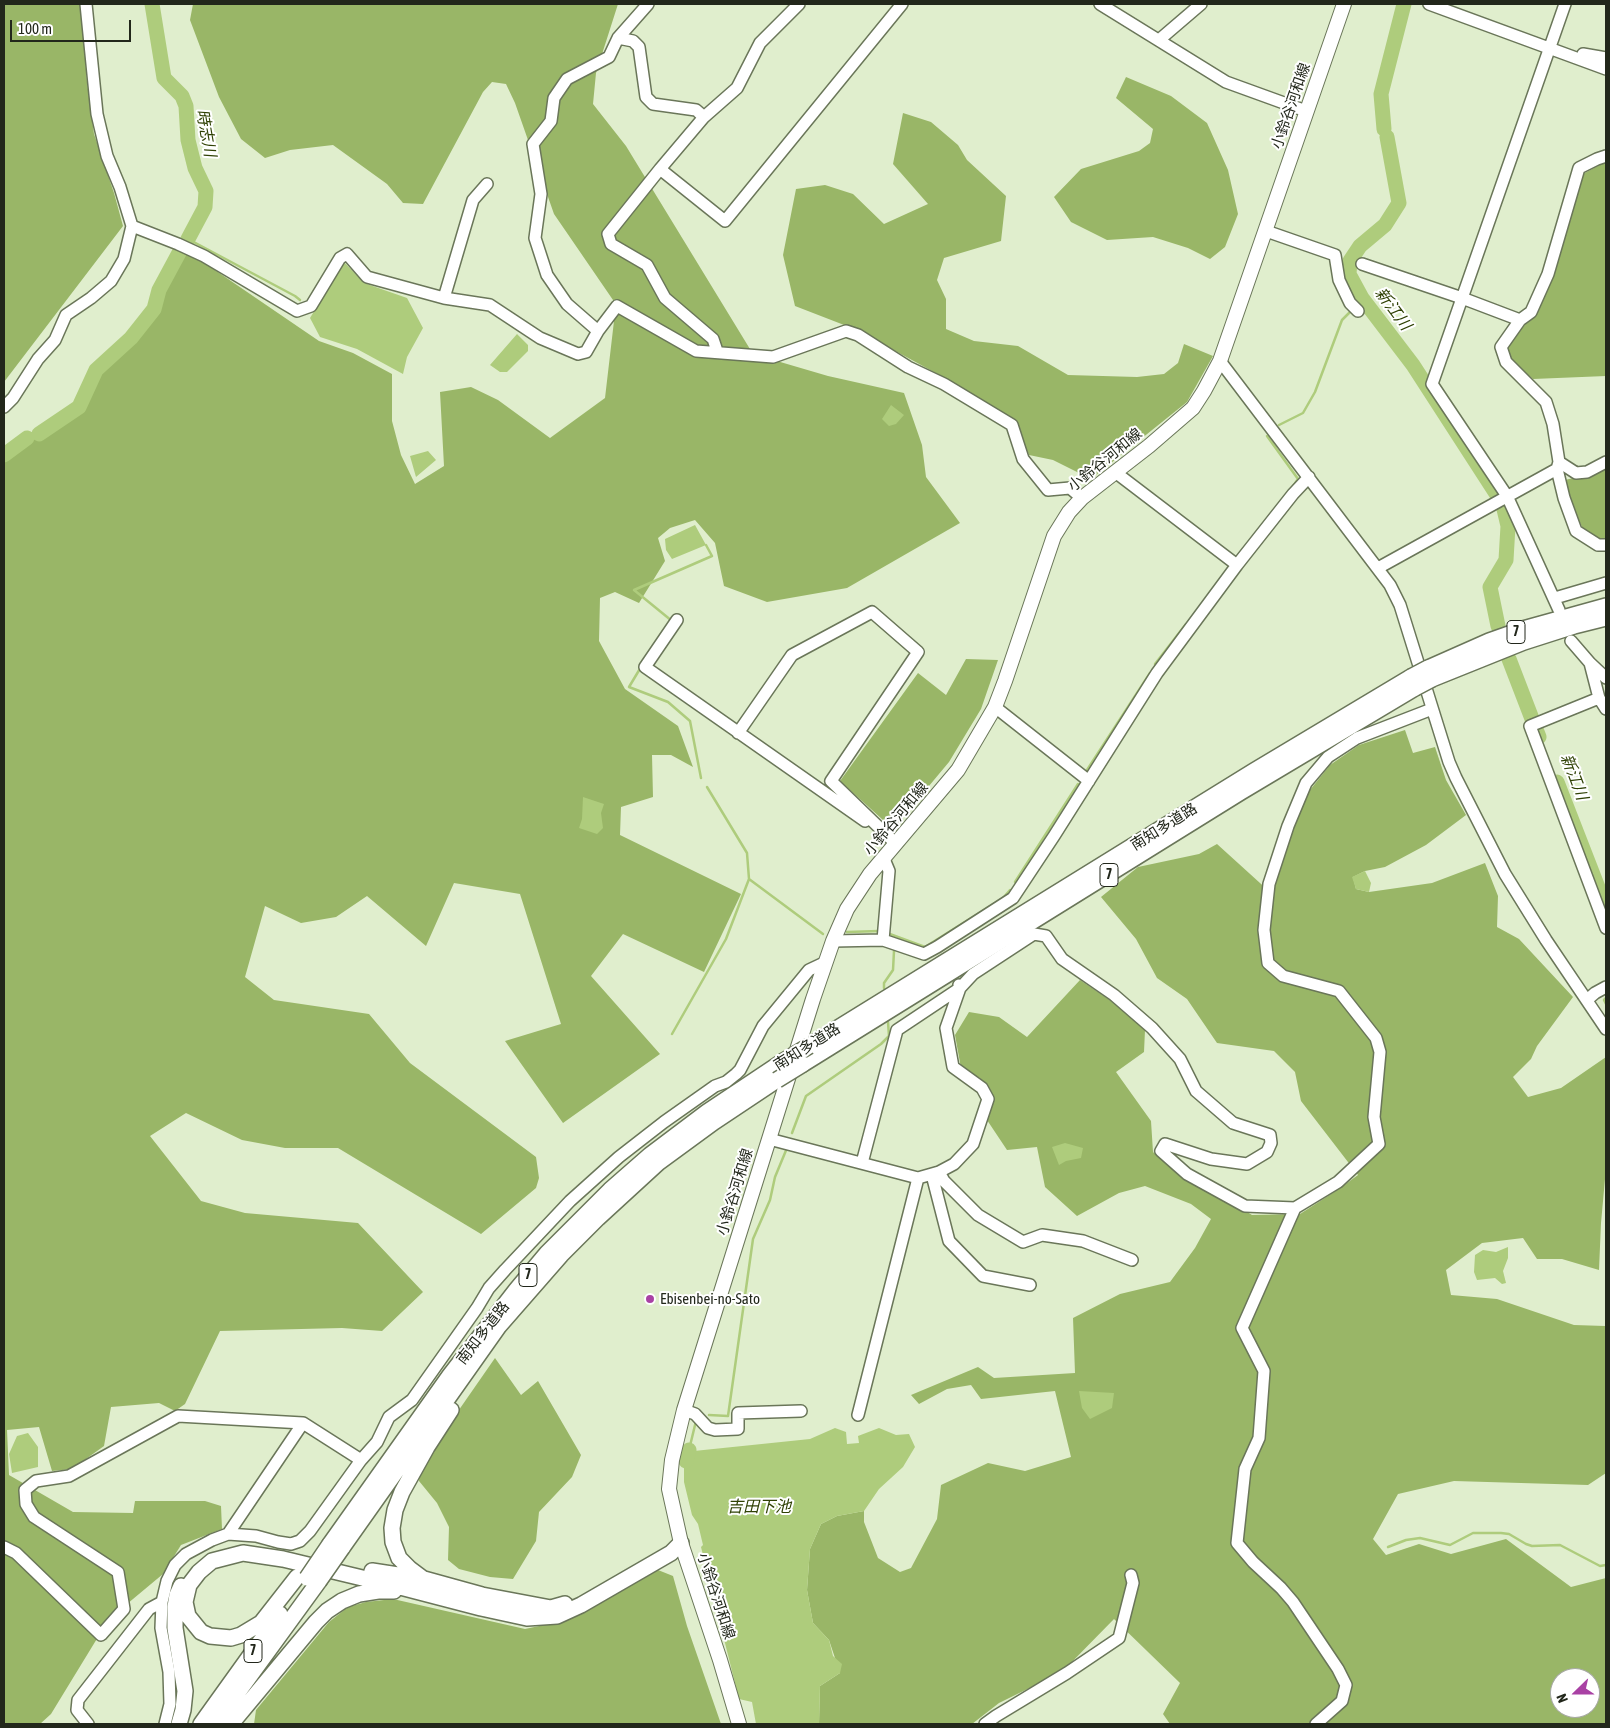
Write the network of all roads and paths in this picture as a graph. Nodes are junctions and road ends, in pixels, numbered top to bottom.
1 (86, 4) edge
2 (648, 4) edge
3 (799, 4) edge
4 (902, 4) edge
5 (1100, 4) edge
6 (1201, 4) edge
7 (1344, 4) edge
8 (1429, 4) edge
9 (1565, 4) edge
10 (618, 38) junction
11 (1159, 40) junction
12 (1554, 49) junction
13 (1606, 58) edge
14 (1606, 68) edge
15 (1306, 111) junction
16 (704, 117) junction
17 (1606, 156) edge
18 (660, 169) junction
19 (487, 184) dead end
20 (132, 226) junction
21 (1266, 231) junction
22 (1362, 264) dead end
23 (444, 298) junction
24 (1462, 298) junction
25 (1358, 311) dead end
26 (1520, 320) junction
27 (598, 332) junction
28 (717, 351) junction
29 (1220, 361) junction
30 (4, 407) edge
31 (1606, 462) edge
32 (1558, 465) junction
33 (1115, 472) junction
34 (1309, 477) junction
35 (1507, 496) junction
36 (1082, 498) junction
37 (1606, 545) edge
38 (1237, 565) junction
39 (1378, 568) junction
40 (1606, 583) edge
41 (1606, 606) edge
42 (1606, 618) edge
43 (677, 620) dead end
44 (1571, 641) dead end
45 (1590, 663) junction
46 (1430, 674) junction
47 (1606, 678) edge
48 (1413, 682) junction
49 (1599, 698) junction
50 (994, 707) junction
51 (1432, 709) junction
52 (1606, 709) edge
53 (738, 733) junction
54 (1089, 781) junction
55 (894, 842) junction
56 (884, 859) junction
57 (1606, 928) edge
58 (883, 940) junction
59 (833, 941) junction
60 (826, 962) junction
61 (959, 985) junction
62 (1606, 988) edge
63 (1587, 1000) junction
64 (1606, 1029) edge
65 (769, 1139) junction
66 (862, 1163) junction
67 (936, 1173) junction
68 (918, 1178) junction
69 (1295, 1208) junction
70 (1132, 1260) dead end
71 (1030, 1285) dead end
72 (499, 1326) junction
73 (684, 1410) junction
74 (801, 1411) dead end
75 (858, 1415) dead end
76 (303, 1423) junction
77 (361, 1460) junction
78 (228, 1534) junction
79 (681, 1543) junction
80 (4, 1546) edge
81 (331, 1546) junction
82 (1132, 1574) dead end
83 (308, 1578) junction
84 (424, 1579) junction
85 (416, 1592) junction
86 (162, 1602) junction
87 (111, 1624) junction
88 (126, 1637) junction
89 (88, 1724) edge
90 (164, 1724) edge
91 (178, 1724) edge
92 (201, 1724) edge
93 (215, 1724) edge
94 (231, 1724) edge
95 (739, 1724) edge
96 (985, 1724) edge
97 (1316, 1724) edge

1 - 20 street
2 - 10 street
3 - 16 street
4 - 18 street
5 - 11 street
6 - 11 street
7 - 15 main road, 小鈴谷河和線
8 - 12 street
9 - 12 street
10 - 16 street
10 - 27 street
11 - 15 street
12 - 13 street
12 - 14 street
12 - 24 street
15 - 21 main road, 小鈴谷河和線
16 - 18 street
17 - 26 street
18 - 28 street
19 - 23 street
20 - 23 street
20 - 30 street
21 - 25 street
21 - 29 main road, 小鈴谷河和線
22 - 24 street
23 - 27 street
24 - 26 street
24 - 35 street
26 - 32 street
27 - 28 street
28 - 36 street
29 - 33 main road, 小鈴谷河和線
29 - 34 street
31 - 32 street
32 - 35 street
32 - 37 street
33 - 36 main road, 小鈴谷河和線
33 - 38 street
34 - 38 street
34 - 39 street
35 - 39 street
35 - 40 street
36 - 50 main road, 小鈴谷河和線
38 - 54 street
39 - 51 street
41 - 46 highway, 南知多道路 / 7
42 - 46 highway, 南知多道路 / 7
43 - 53 street
44 - 45 street
45 - 47 street
45 - 49 street
46 - 48 highway, 南知多道路 / 7, bridge
48 - 72 highway, 南知多道路 / 7, bridge
48 - 81 highway, 南知多道路 / 7, bridge
49 - 52 street
49 - 57 street
50 - 54 street
50 - 55 main road, 小鈴谷河和線
51 - 63 street
51 - 69 street
53 - 55 street
53 - 55 street
54 - 58 street
55 - 56 main road, 小鈴谷河和線
56 - 58 street
56 - 59 main road, 小鈴谷河和線
58 - 59 street
59 - 60 main road, 小鈴谷河和線
60 - 65 main road, 小鈴谷河和線
60 - 77 street
61 - 66 street
61 - 67 street
61 - 69 street
62 - 63 street
63 - 64 street
65 - 66 street
65 - 73 main road, 小鈴谷河和線
66 - 68 street
67 - 68 street
67 - 70 street
67 - 71 street
68 - 75 street
69 - 97 street
72 - 81 highway, 南知多道路 / 7
72 - 84 highway
73 - 74 street
73 - 79 main road, 小鈴谷河和線
76 - 77 street
76 - 78 street
76 - 87 street
77 - 78 street
78 - 86 street
79 - 84 highway
79 - 85 highway
79 - 95 main road, 小鈴谷河和線
80 - 87 street
81 - 83 highway, 南知多道路 / 7, bridge
82 - 96 street
83 - 85 highway
83 - 92 highway, 南知多道路 / 7
83 - 93 highway, 南知多道路 / 7
84 - 91 highway
85 - 94 highway
86 - 88 street
86 - 90 street
87 - 88 street
88 - 89 street

